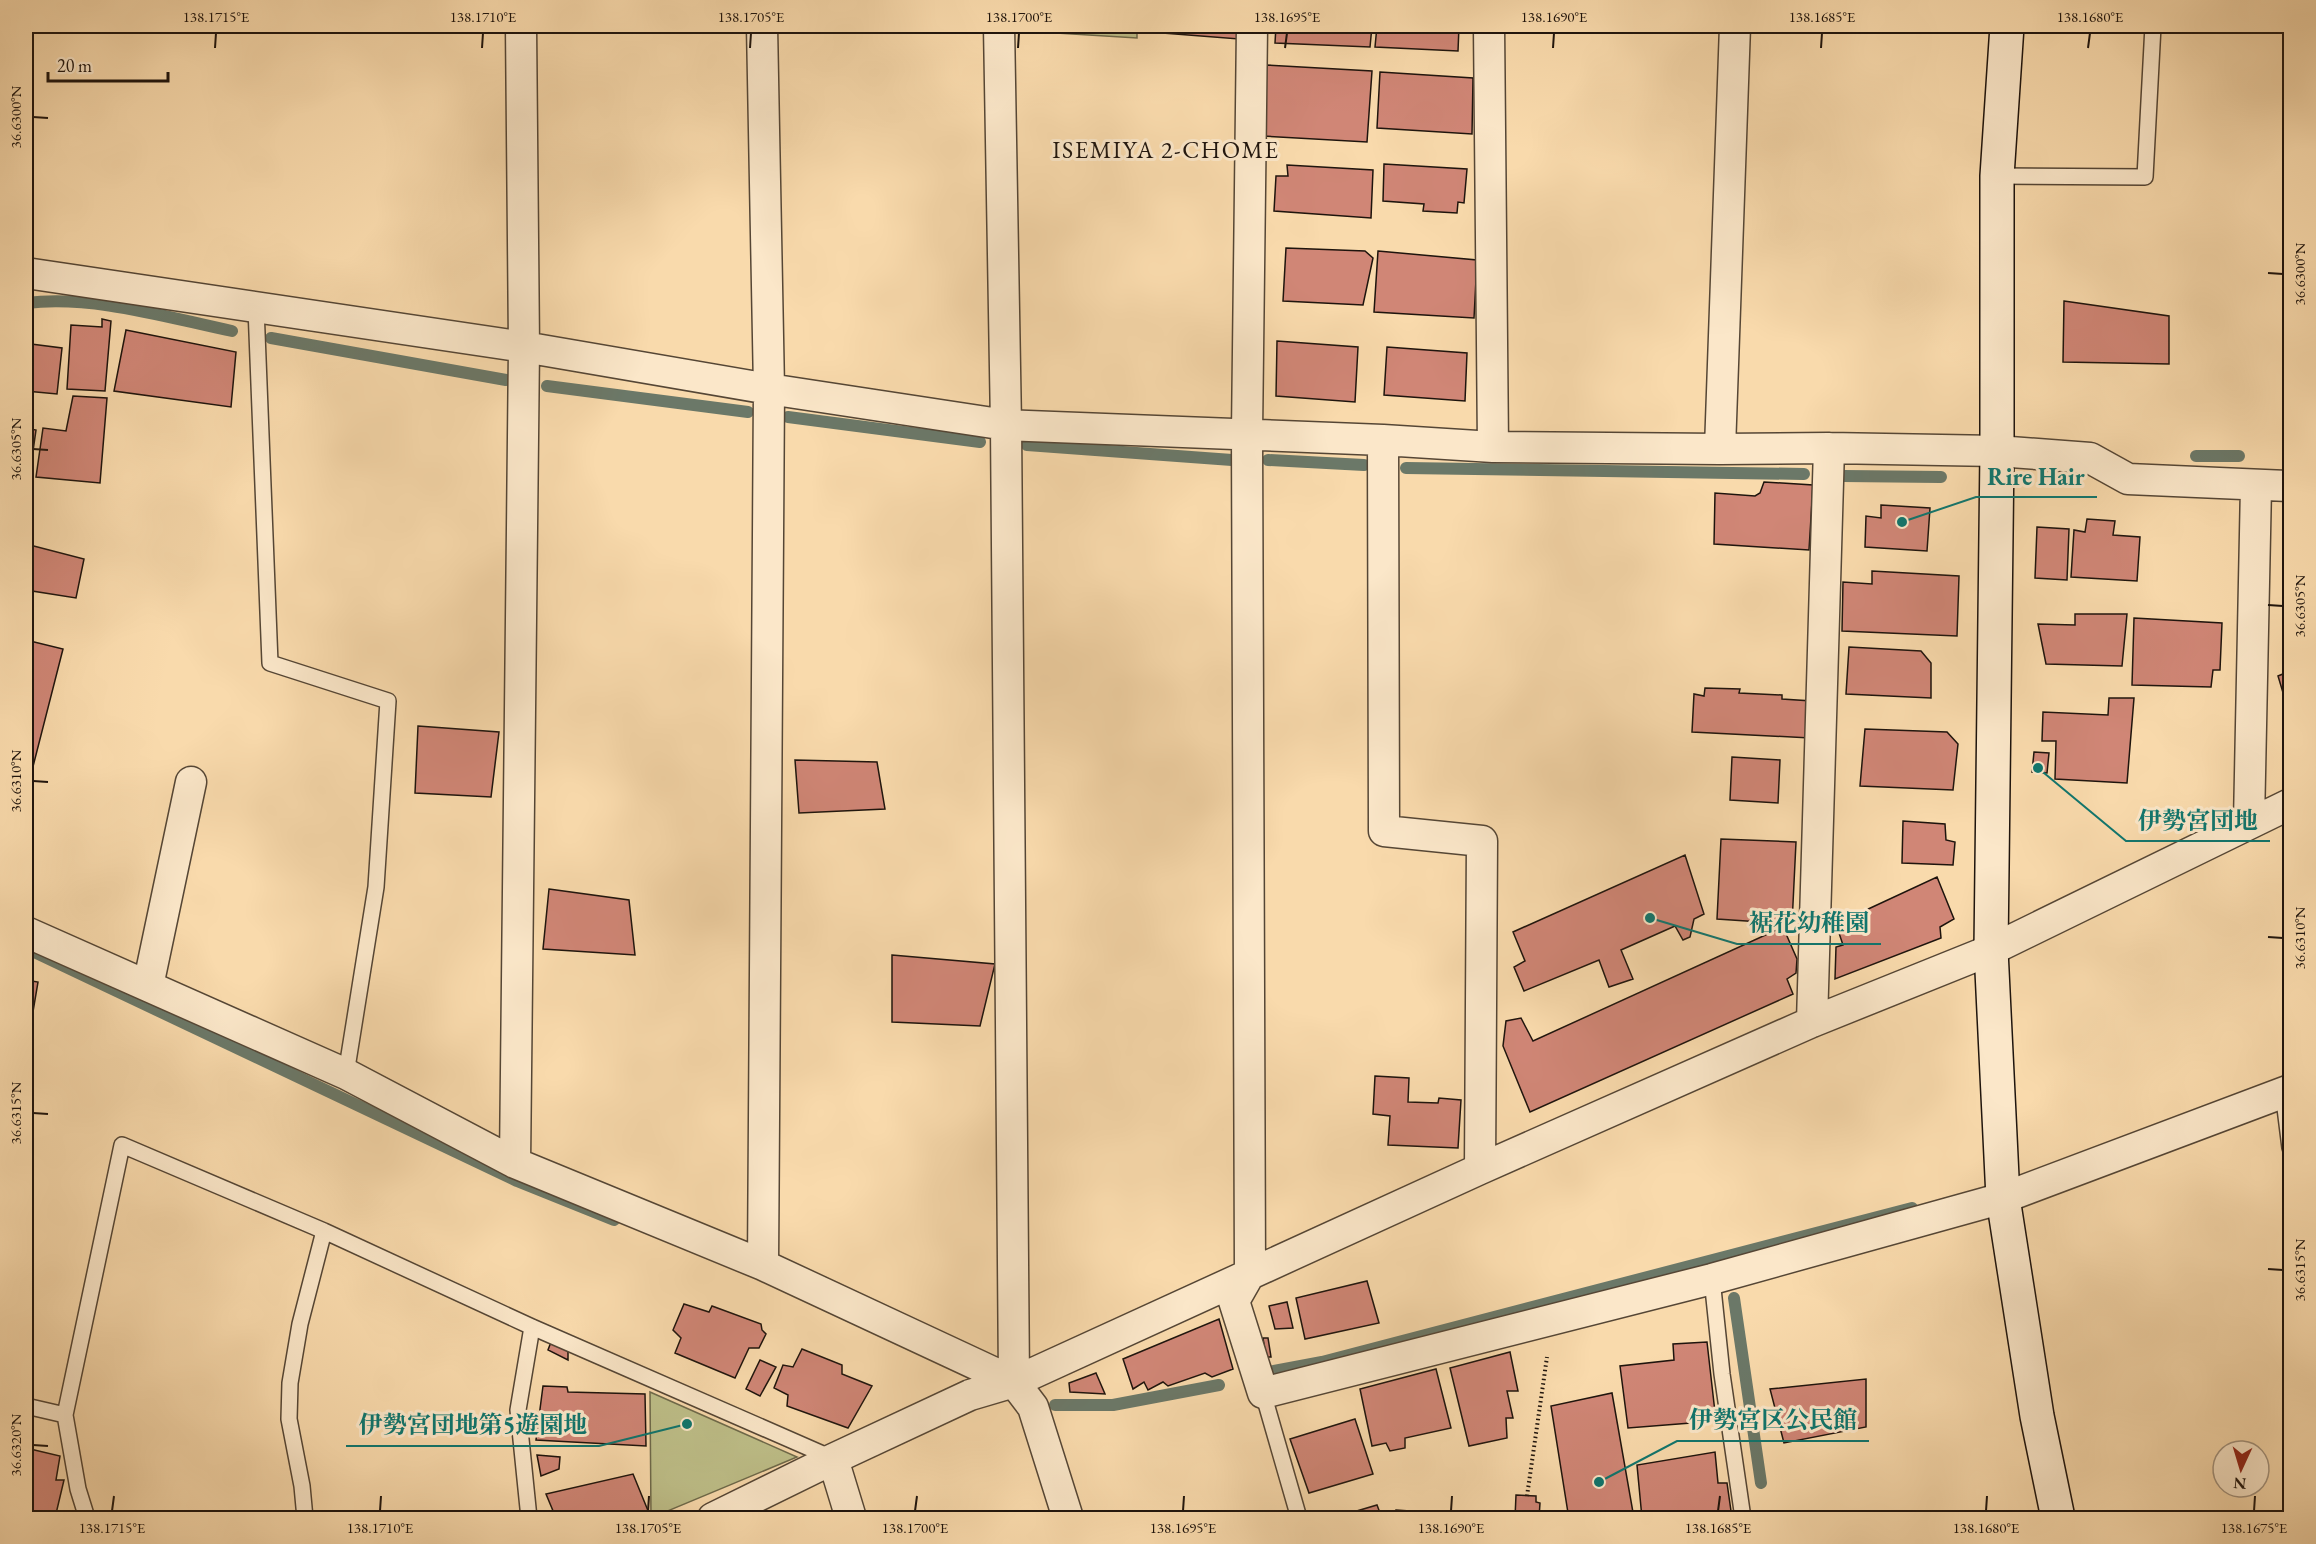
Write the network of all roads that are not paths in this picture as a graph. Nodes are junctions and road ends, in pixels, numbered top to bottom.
1 (521, 26) edge
2 (762, 26) edge
3 (999, 26) edge
4 (1252, 26) edge
5 (1489, 26) edge
6 (1735, 26) edge
7 (2007, 26) edge
8 (2153, 26) edge
9 (1996, 176) junction
10 (26, 273) edge
11 (256, 308) junction
12 (524, 347) junction
13 (769, 389) junction
14 (1006, 424) junction
15 (1247, 433) junction
16 (1383, 440) junction
17 (1493, 447) junction
18 (1829, 448) junction
19 (1720, 449) junction
20 (1997, 451) junction
21 (2256, 486) junction
22 (2290, 486) edge
23 (191, 782) dead end
24 (2290, 804) edge
25 (2249, 822) junction
26 (26, 932) edge
27 (1990, 950) junction
28 (148, 986) junction
29 (1812, 1022) junction
30 (346, 1074) junction
31 (2287, 1091) edge
32 (2290, 1148) edge
33 (515, 1163) junction
34 (1480, 1169) junction
35 (2003, 1198) junction
36 (324, 1231) junction
37 (763, 1265) junction
38 (1250, 1273) junction
39 (1712, 1279) junction
40 (532, 1327) junction
41 (1014, 1382) junction
42 (1263, 1393) junction
43 (26, 1406) edge
44 (65, 1415) junction
45 (833, 1459) junction
46 (87, 1518) edge
47 (305, 1518) edge
48 (529, 1518) edge
49 (713, 1518) edge
50 (850, 1518) edge
51 (1068, 1518) edge
52 (1299, 1518) edge
53 (1743, 1518) edge
54 (2058, 1518) edge

1 - 12 street
2 - 13 street
3 - 14 street
4 - 15 street
5 - 17 street
6 - 19 street
7 - 9 street
8 - 9 lane
9 - 20 street
10 - 11 street
11 - 12 street
11 - 30 lane
12 - 13 street
12 - 33 street
13 - 14 street
13 - 37 street
14 - 15 street
14 - 41 street
15 - 16 street
15 - 38 street
16 - 17 street
16 - 34 street
17 - 19 street
18 - 19 street
18 - 20 street
18 - 29 street
20 - 21 street
20 - 27 street
21 - 22 street
21 - 25 street
23 - 28 street
24 - 25 street
25 - 27 street
26 - 28 street
27 - 29 street
27 - 35 street
28 - 30 street
29 - 34 street
30 - 33 street
31 - 32 lane
31 - 35 street
33 - 37 street
34 - 38 street
35 - 39 street
35 - 54 street
36 - 40 lane
36 - 44 lane
36 - 47 lane
37 - 41 street
38 - 41 street
38 - 42 street
39 - 42 street
39 - 53 lane
40 - 45 lane
40 - 48 lane
41 - 45 street
41 - 51 street
42 - 52 lane
43 - 44 lane
44 - 46 lane
45 - 49 street
45 - 50 street

